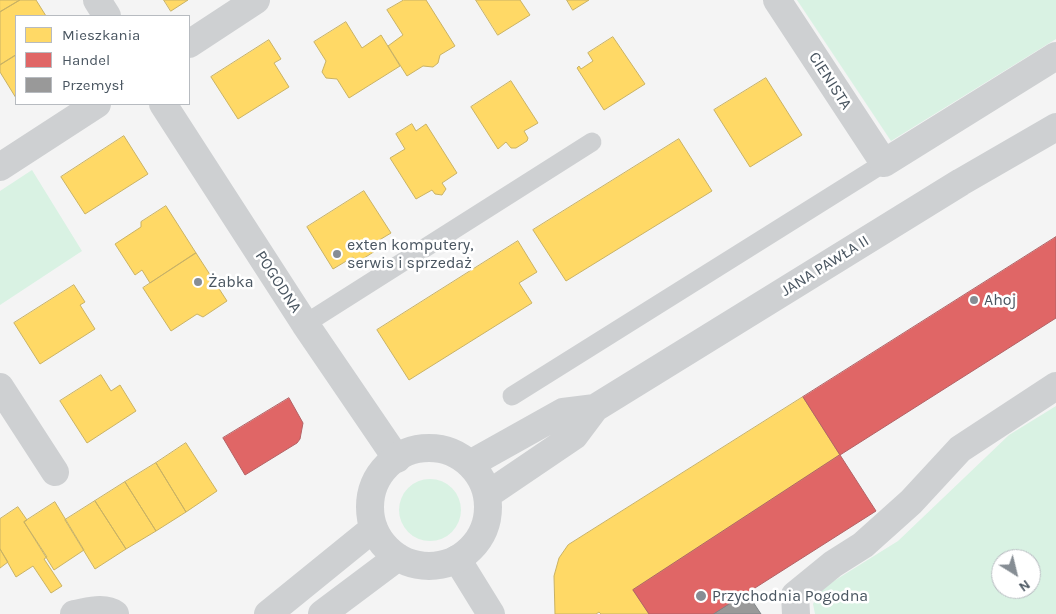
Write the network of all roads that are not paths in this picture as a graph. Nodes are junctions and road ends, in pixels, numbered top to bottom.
1 (97, 0) edge
2 (256, 0) edge
3 (776, 0) edge
4 (106, 15) edge
5 (190, 43) edge
6 (1056, 56) edge
7 (95, 105) edge
8 (164, 105) edge
9 (1056, 127) edge
10 (592, 142) dead end
11 (884, 163) junction
12 (0, 167) edge
13 (305, 324) junction
14 (1056, 386) edge
15 (0, 387) edge
16 (512, 396) dead end
17 (595, 408) junction
18 (396, 459) junction
19 (470, 464) junction
20 (55, 472) dead end
21 (487, 495) junction
22 (374, 528) junction
23 (398, 558) junction
24 (457, 559) junction
25 (74, 614) edge
26 (115, 614) edge
27 (268, 614) edge
28 (322, 614) edge
29 (491, 614) edge
30 (796, 614) edge

1 - 4 street
2 - 5 street
3 - 11 street, CIENISTA
6 - 11 street
7 - 12 street
8 - 13 street, POGODNA
9 - 17 street, JANA PAWŁA II
10 - 13 lane
11 - 16 lane
13 - 18 street, POGODNA
14 - 30 street
15 - 20 street
17 - 19 street, JANA PAWŁA II
17 - 21 street, JANA PAWŁA II
18 - 19 street
18 - 22 street
19 - 21 street
21 - 24 street
22 - 23 street
22 - 27 street
23 - 24 street
23 - 28 street
24 - 29 street
25 - 26 street

